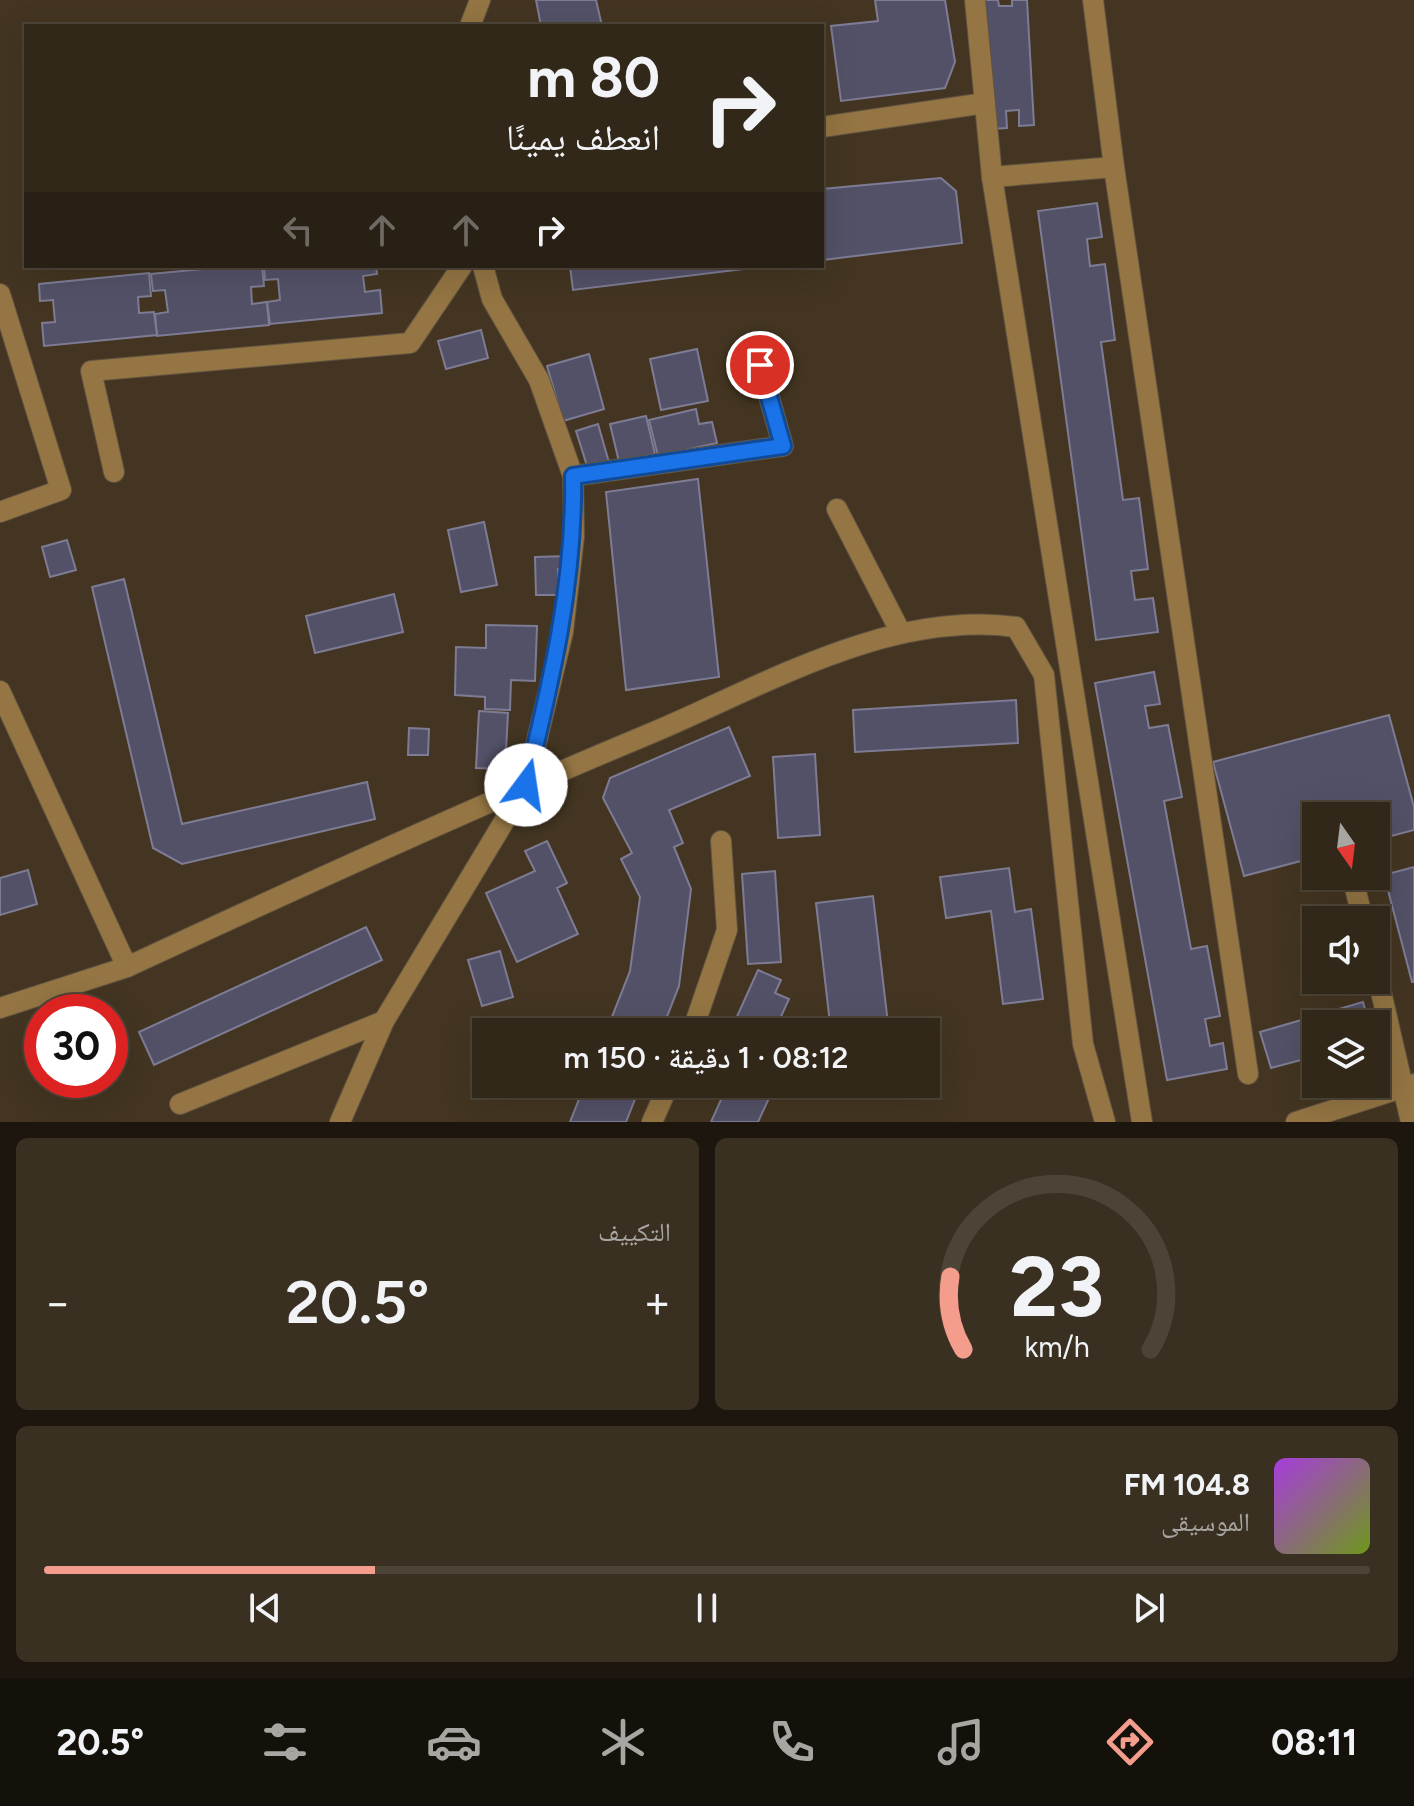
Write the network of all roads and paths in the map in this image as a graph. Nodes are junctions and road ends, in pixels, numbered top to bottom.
1 (480, 0) edge
2 (975, 0) edge
3 (1093, 0) edge
4 (471, 24) edge
5 (985, 103) junction
6 (824, 127) edge
7 (1114, 167) junction
8 (992, 177) junction
9 (461, 268) edge
10 (484, 268) edge
11 (0, 294) edge
12 (760, 365) dead end
13 (114, 472) dead end
14 (573, 476) junction
15 (837, 509) dead end
16 (0, 512) edge
17 (901, 633) junction
18 (0, 691) edge
19 (526, 785) junction
20 (721, 841) dead end
21 (127, 967) junction
22 (1383, 994) edge
23 (0, 1008) edge
24 (697, 1018) edge
25 (384, 1021) junction
26 (1248, 1074) dead end
27 (1410, 1085) edge
28 (663, 1098) edge
29 (180, 1104) dead end
30 (340, 1122) edge
31 (652, 1122) edge
32 (1105, 1122) edge
33 (1142, 1122) edge
34 (1296, 1122) edge
35 (1411, 1122) edge

1 - 4 street
2 - 5 street
3 - 7 street
5 - 6 street
5 - 8 street
7 - 8 street
7 - 26 street
8 - 33 street
9 - 13 street
10 - 14 street
11 - 16 street
12 - 14 street
14 - 19 street
15 - 17 street
17 - 19 street
17 - 32 street
18 - 21 street
19 - 21 street
19 - 25 street
20 - 24 street
21 - 23 street
22 - 27 street
25 - 29 street
25 - 30 street
27 - 34 street
27 - 35 street
28 - 31 street

